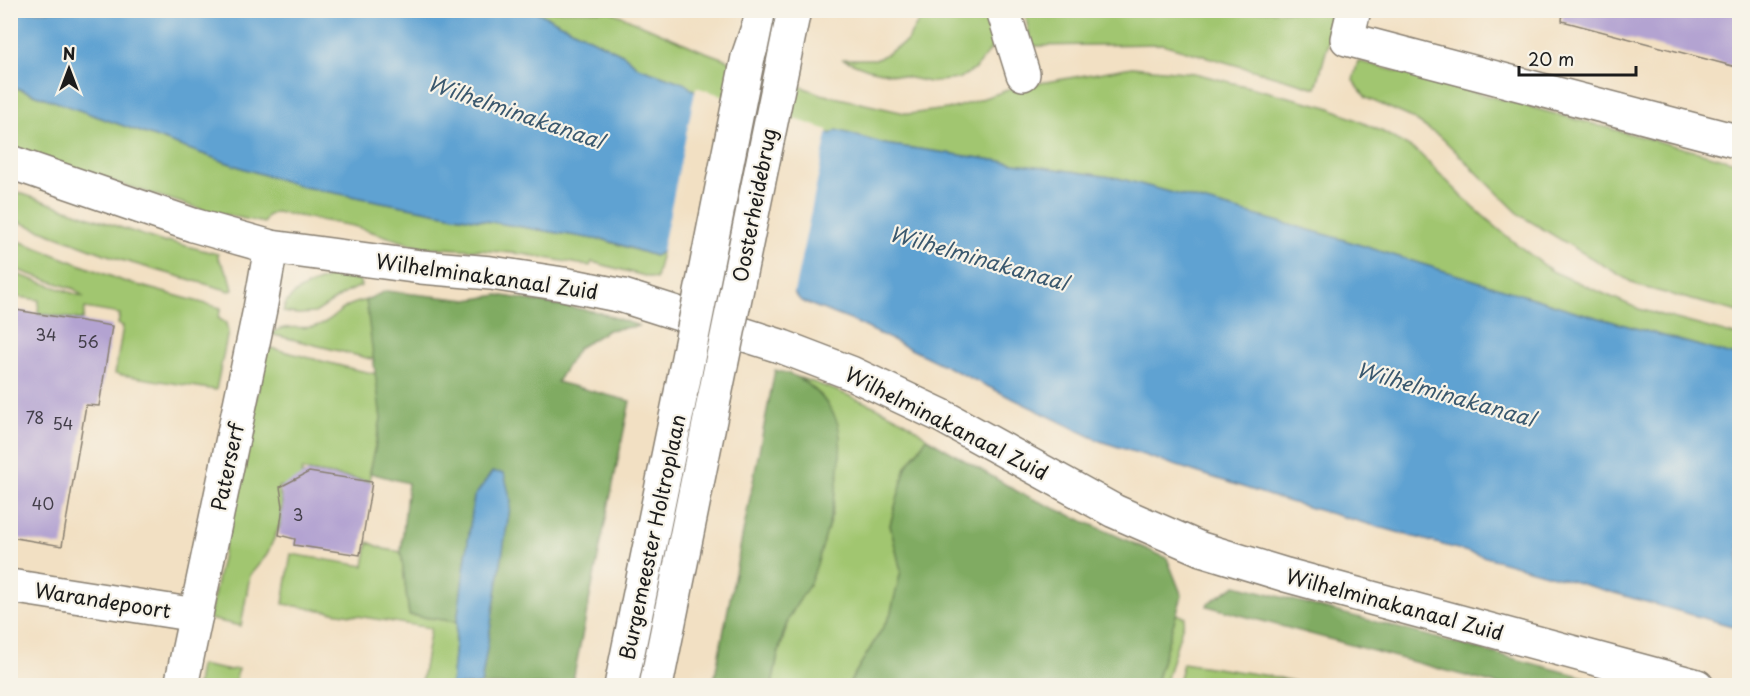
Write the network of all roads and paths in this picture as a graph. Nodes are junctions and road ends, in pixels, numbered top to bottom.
1 (764, 10) edge
2 (794, 10) edge
3 (1003, 10) edge
4 (1351, 25) edge
5 (1023, 74) dead end
6 (1740, 142) edge
7 (10, 162) edge
8 (271, 247) junction
9 (682, 388) joint
10 (714, 400) joint
11 (10, 586) edge
12 (196, 615) junction
13 (181, 686) edge
14 (621, 686) edge
15 (656, 686) edge
16 (1697, 686) edge

1 - 9 street, Oosterheidebrug, bridge
2 - 10 street, Oosterheidebrug, bridge
3 - 5 street
4 - 6 street
7 - 8 street, Wilhelminakanaal Zuid
8 - 12 street, Paterserf
8 - 16 street, Wilhelminakanaal Zuid
9 - 14 street, Burgemeester Holtroplaan
10 - 15 street, Burgemeester Holtroplaan
11 - 12 street, Warandepoort
12 - 13 street, Paterserf

